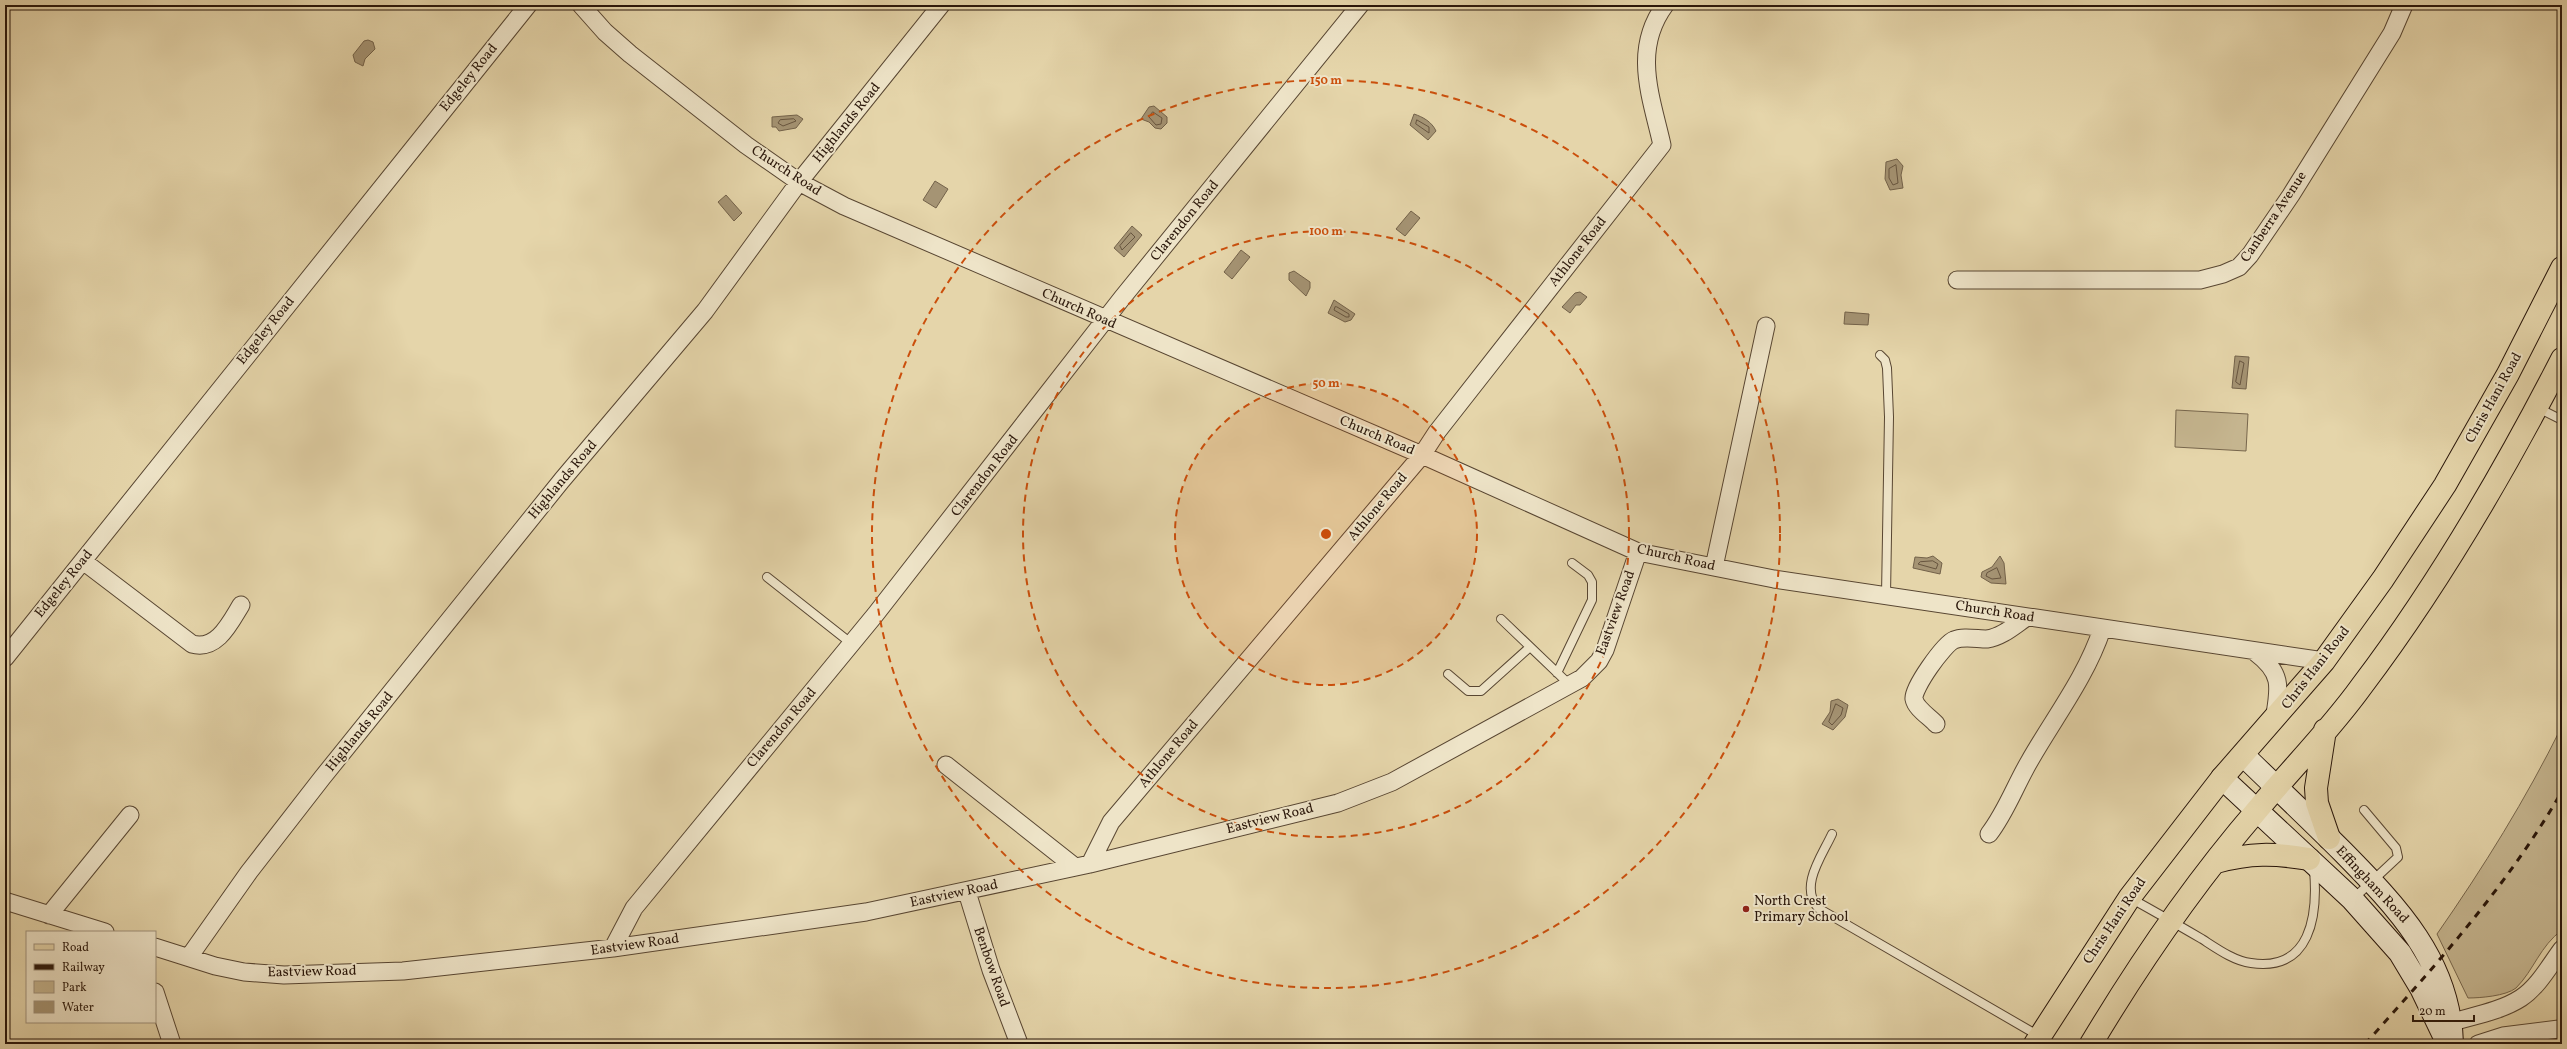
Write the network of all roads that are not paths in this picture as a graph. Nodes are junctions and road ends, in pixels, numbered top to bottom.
1 (528, 5) edge
2 (582, 5) edge
3 (942, 5) edge
4 (1360, 5) edge
5 (1665, 5) edge
6 (2404, 5) edge
7 (799, 182) junction
8 (2562, 268) edge
9 (1957, 280) dead end
10 (1106, 321) junction
11 (1766, 326) dead end
12 (1880, 355) dead end
13 (2562, 359) edge
14 (2537, 408) junction
15 (2562, 420) edge
16 (1422, 456) junction
17 (1638, 552) junction
18 (83, 561) junction
19 (1572, 563) dead end
20 (1714, 567) junction
21 (767, 577) dead end
22 (1886, 595) junction
23 (241, 605) dead end
24 (2027, 617) junction
25 (1500, 619) dead end
26 (2102, 629) junction
27 (852, 644) junction
28 (1530, 647) junction
29 (2256, 653) junction
30 (5, 658) edge
31 (2324, 661) junction
32 (1557, 673) junction
33 (1448, 674) dead end
34 (1571, 686) junction
35 (2274, 720) junction
36 (1936, 724) dead end
37 (2325, 730) junction
38 (2243, 755) junction
39 (946, 765) dead end
40 (2222, 778) junction
41 (2277, 787) junction
42 (2257, 810) junction
43 (2364, 810) dead end
44 (130, 815) dead end
45 (1832, 834) dead end
46 (1989, 834) dead end
47 (2329, 838) junction
48 (2311, 861) junction
49 (2216, 862) junction
50 (1082, 865) junction
51 (2372, 882) junction
52 (967, 892) junction
53 (2130, 897) junction
54 (2352, 899) junction
55 (5, 901) edge
56 (49, 915) junction
57 (2172, 922) junction
58 (102, 931) edge
59 (156, 947) edge
60 (613, 948) junction
61 (2562, 949) edge
62 (189, 957) junction
63 (156, 995) edge
64 (2560, 1029) dead end
65 (2446, 1031) edge
66 (2037, 1040) edge
67 (1018, 1041) dead end
68 (172, 1044) edge
69 (2091, 1044) edge
70 (2452, 1044) edge
71 (2478, 1044) edge

1 - 18 street, Edgeley Road
2 - 7 street, Church Road
3 - 7 street, Highlands Road
4 - 10 street, Clarendon Road
5 - 16 street, Athlone Road
6 - 9 street, Canberra Avenue
7 - 10 street, Church Road
7 - 62 street, Highlands Road
8 - 31 main road, Chris Hani Road
10 - 16 street, Church Road
10 - 27 street, Clarendon Road
11 - 20 street
12 - 22 lane
13 - 14 main road
14 - 15 lane
14 - 37 main road
16 - 17 street, Church Road
16 - 50 street, Athlone Road
17 - 20 street, Church Road
17 - 34 street, Eastview Road
18 - 23 street
18 - 30 street, Edgeley Road
19 - 32 lane
20 - 22 street, Church Road
21 - 27 lane
22 - 24 street, Church Road
24 - 26 street, Church Road
24 - 36 street
25 - 28 lane
26 - 29 street, Church Road
26 - 46 street
27 - 60 street, Clarendon Road
28 - 32 lane
28 - 33 lane
29 - 31 street, Church Road
29 - 35 street
31 - 35 main road, Chris Hani Road
32 - 34 lane
34 - 50 street, Eastview Road
35 - 38 main road, Chris Hani Road
37 - 41 main road
37 - 47 main road
38 - 40 main road, Chris Hani Road
38 - 41 street, Effingham Road
39 - 50 street
40 - 42 street, Effingham Road
40 - 53 main road, Chris Hani Road
41 - 42 main road
41 - 47 street, Effingham Road
42 - 48 street, Effingham Road
42 - 49 main road
43 - 51 lane
44 - 56 street
45 - 66 lane
47 - 51 street, Effingham Road
48 - 49 main road
48 - 54 street, Effingham Road
48 - 57 lane
49 - 57 main road
50 - 52 street, Eastview Road
51 - 54 lane
51 - 65 street, Effingham Road
52 - 60 street, Eastview Road
52 - 67 street, Benbow Road
53 - 57 lane
53 - 66 main road, Chris Hani Road
54 - 65 street, Effingham Road
55 - 56 street
56 - 58 street
57 - 69 main road
59 - 62 street, Eastview Road
60 - 62 street, Eastview Road
61 - 65 street
63 - 68 street
64 - 71 street
65 - 70 street, Effingham Road

